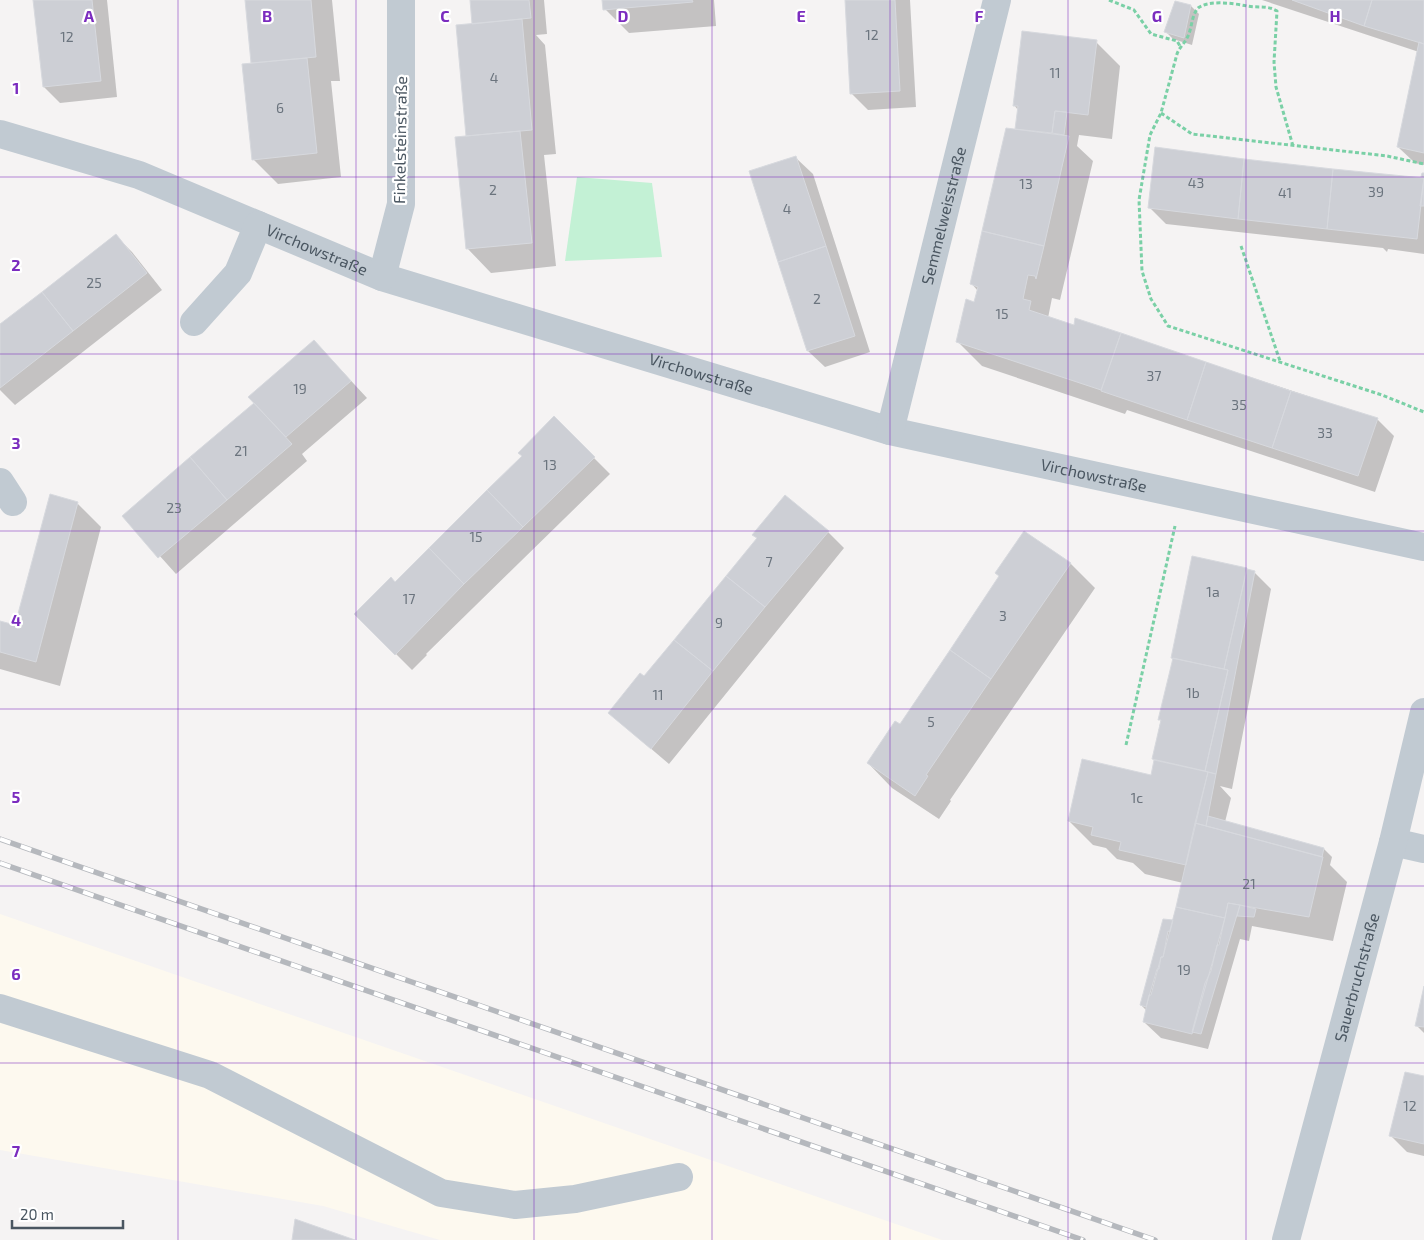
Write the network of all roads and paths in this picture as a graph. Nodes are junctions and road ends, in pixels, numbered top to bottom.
1 (401, 0) edge
2 (996, 0) edge
3 (1109, 0) edge
4 (1180, 46) junction
5 (1161, 113) junction
6 (0, 134) edge
7 (1293, 146) junction
8 (1424, 164) edge
9 (258, 225) junction
10 (1241, 246) dead end
11 (382, 277) junction
12 (194, 322) dead end
13 (1280, 362) junction
14 (1424, 412) edge
15 (890, 431) junction
16 (1182, 495) junction
17 (1424, 547) edge
18 (1424, 712) edge
19 (1126, 745) dead end
20 (1394, 842) junction
21 (1424, 849) edge
22 (0, 1008) edge
23 (679, 1178) dead end
24 (1286, 1240) edge

1 - 11 street, Finkelsteinstraße
2 - 15 street, Semmelweisstraße
3 - 4 path
4 - 5 path
4 - 7 path
5 - 7 path
5 - 13 path
6 - 9 street, Virchowstraße
7 - 8 path
9 - 11 street, Virchowstraße
9 - 12 street
10 - 13 path
11 - 15 street, Virchowstraße
13 - 14 path
15 - 16 street, Virchowstraße
16 - 17 street, Virchowstraße
16 - 19 path
18 - 20 street, Sauerbruchstraße
20 - 21 street
20 - 24 street, Sauerbruchstraße
22 - 23 street

